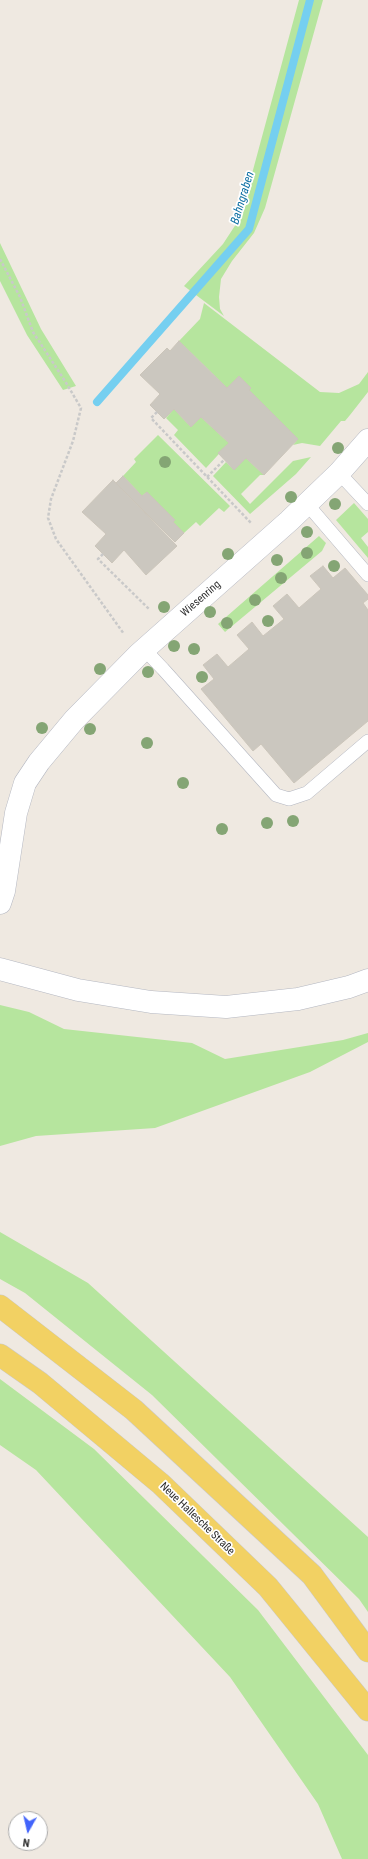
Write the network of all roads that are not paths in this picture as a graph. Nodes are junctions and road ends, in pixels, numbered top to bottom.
1 (368, 440) edge
2 (339, 472) junction
3 (307, 504) junction
4 (368, 504) edge
5 (368, 575) edge
6 (141, 652) junction
7 (368, 741) edge
8 (0, 904) edge
9 (0, 969) edge
10 (368, 980) edge
11 (0, 1306) edge
12 (0, 1355) edge
13 (368, 1651) edge
14 (368, 1710) edge

1 - 2 street, Wiesenring
2 - 3 street, Wiesenring
2 - 4 lane
3 - 5 lane
3 - 6 street, Wiesenring
6 - 7 lane
6 - 8 street, Wiesenring
9 - 10 street
11 - 13 main road
12 - 14 main road, Neue Hallesche Straße

